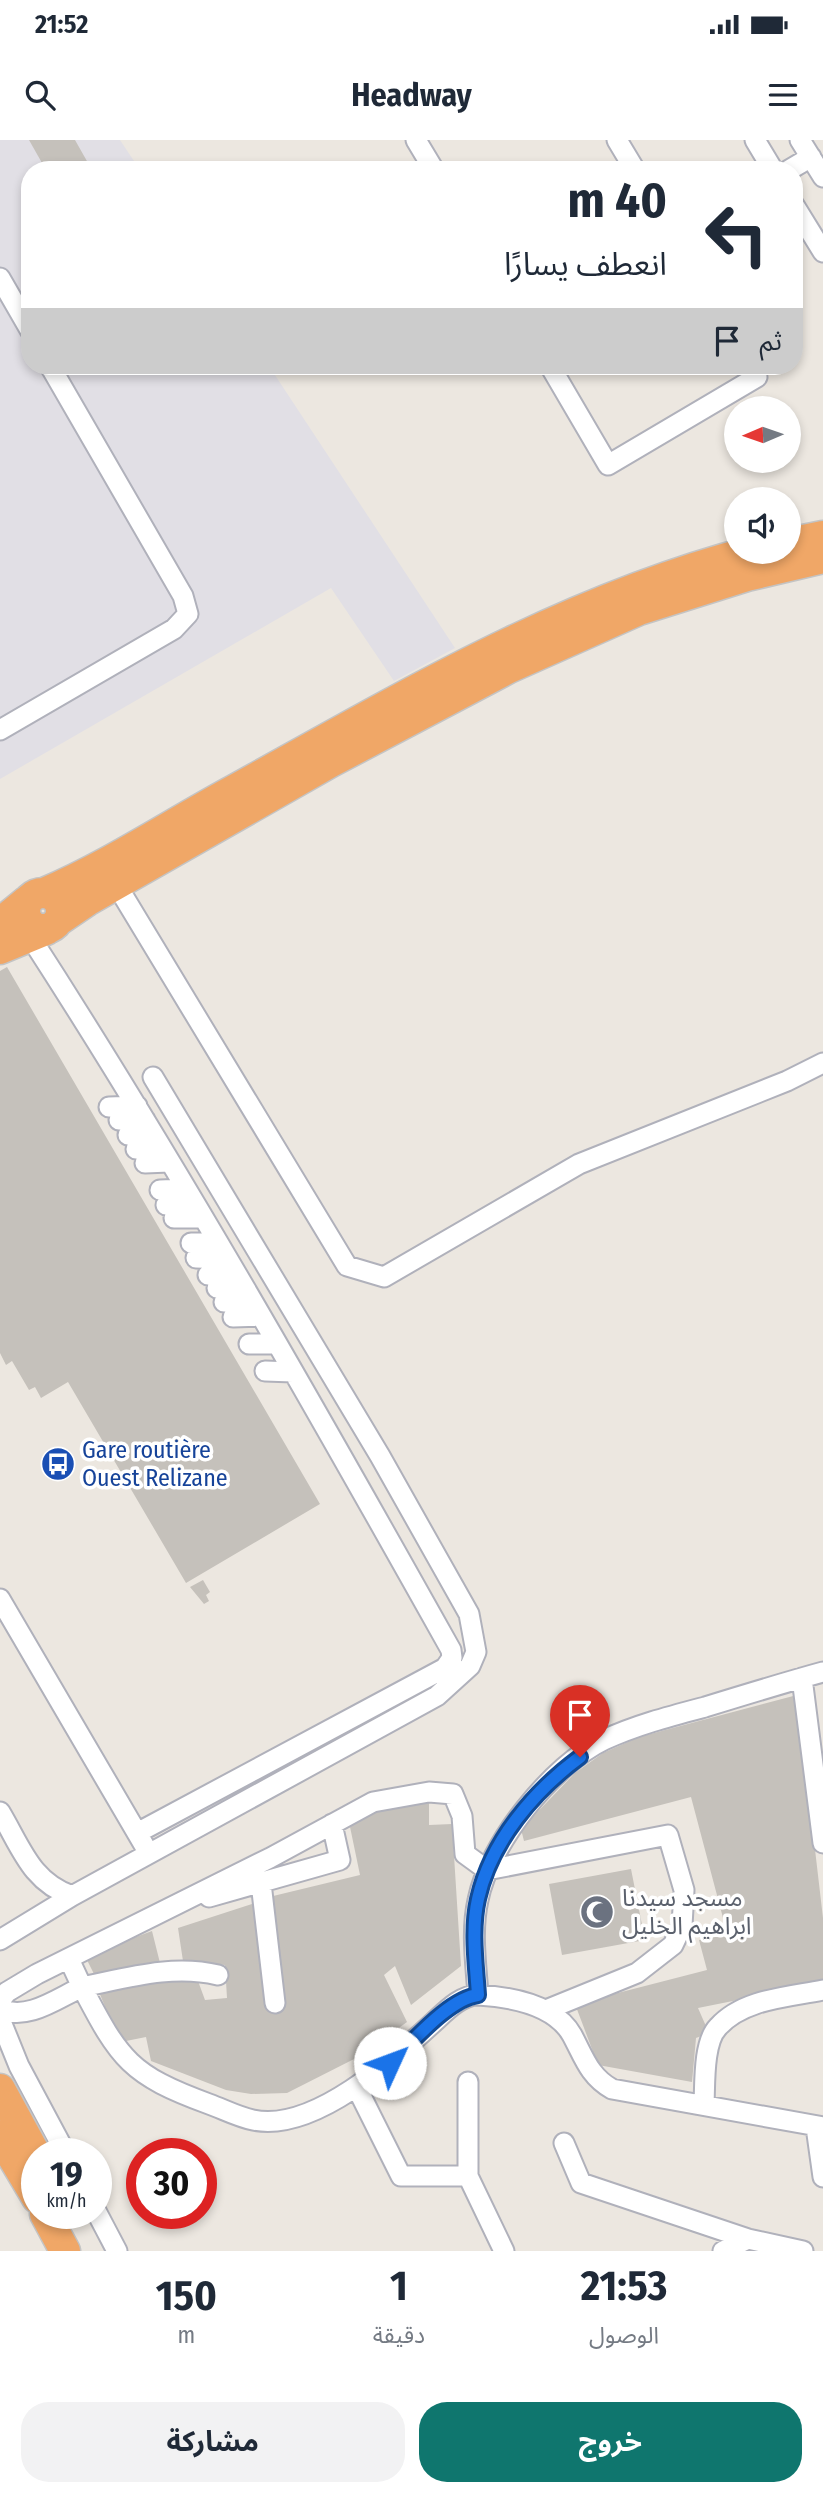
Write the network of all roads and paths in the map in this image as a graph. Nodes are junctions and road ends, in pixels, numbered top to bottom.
1 (416, 140) edge
2 (617, 140) edge
3 (755, 140) edge
4 (806, 148) edge
5 (429, 161) edge
6 (630, 161) edge
7 (768, 161) edge
8 (823, 177) edge
9 (803, 220) edge
10 (823, 252) edge
11 (0, 278) edge
12 (21, 314) edge
13 (55, 375) edge
14 (555, 375) edge
15 (756, 375) edge
16 (823, 536) edge
17 (801, 541) edge
18 (823, 558) edge
19 (724, 560) edge
20 (0, 730) edge
21 (116, 884) junction
22 (36, 897) junction
23 (0, 923) edge
24 (45, 928) junction
25 (0, 948) edge
26 (823, 1063) edge
27 (153, 1077) dead end
28 (155, 1183) junction
29 (214, 1239) junction
30 (237, 1323) junction
31 (0, 1599) edge
32 (823, 1672) edge
33 (802, 1678) junction
34 (0, 1812) edge
35 (332, 1824) junction
36 (137, 1833) junction
37 (823, 1843) edge
38 (148, 1852) junction
39 (487, 1870) junction
40 (261, 1883) junction
41 (72, 1896) junction
42 (161, 1911) junction
43 (0, 1940) edge
44 (69, 1959) junction
45 (218, 1975) dead end
46 (82, 1987) junction
47 (823, 1990) edge
48 (478, 1995) junction
49 (0, 2001) edge
50 (275, 2003) dead end
51 (0, 2009) edge
52 (546, 2010) junction
53 (0, 2019) edge
54 (468, 2082) dead end
55 (356, 2088) junction
56 (0, 2089) edge
57 (704, 2105) junction
58 (819, 2127) edge
59 (0, 2136) edge
60 (27, 2138) edge
61 (57, 2138) edge
62 (564, 2143) dead end
63 (21, 2171) edge
64 (468, 2176) junction
65 (823, 2177) edge
66 (53, 2229) edge
67 (75, 2229) edge
68 (105, 2229) edge
69 (748, 2239) junction
70 (65, 2251) edge
71 (86, 2251) edge
72 (117, 2251) edge
73 (504, 2251) edge
74 (723, 2251) edge
75 (803, 2251) edge

1 - 5 street
2 - 6 street
3 - 7 street
4 - 8 street
9 - 10 street
11 - 12 street
13 - 20 street
14 - 15 street
16 - 17 highway
18 - 21 highway
19 - 22 highway
21 - 24 highway
21 - 26 street
22 - 23 highway
22 - 24 highway
24 - 25 highway
24 - 29 street
27 - 38 street
28 - 29 street
28 - 29 street
28 - 29 street
28 - 29 street
28 - 29 street
28 - 29 street
29 - 30 street
29 - 30 street
29 - 30 street
29 - 30 street
29 - 36 street
31 - 36 street
32 - 33 street
33 - 37 street
33 - 39 street
34 - 41 street
35 - 39 street
35 - 40 street
35 - 42 street
36 - 38 street
38 - 41 street
39 - 48 street
39 - 52 street
40 - 42 street
40 - 50 street
41 - 43 street
42 - 44 street
44 - 46 street
44 - 49 street
45 - 46 street
46 - 51 street
46 - 55 street
47 - 57 street
48 - 52 street
48 - 55 street
52 - 57 street
53 - 61 street
54 - 64 street
55 - 64 street
56 - 60 highway
57 - 58 street
58 - 65 street
59 - 63 highway
62 - 69 street
64 - 73 street
66 - 70 highway
67 - 71 highway
68 - 72 street
69 - 74 street
69 - 75 street

